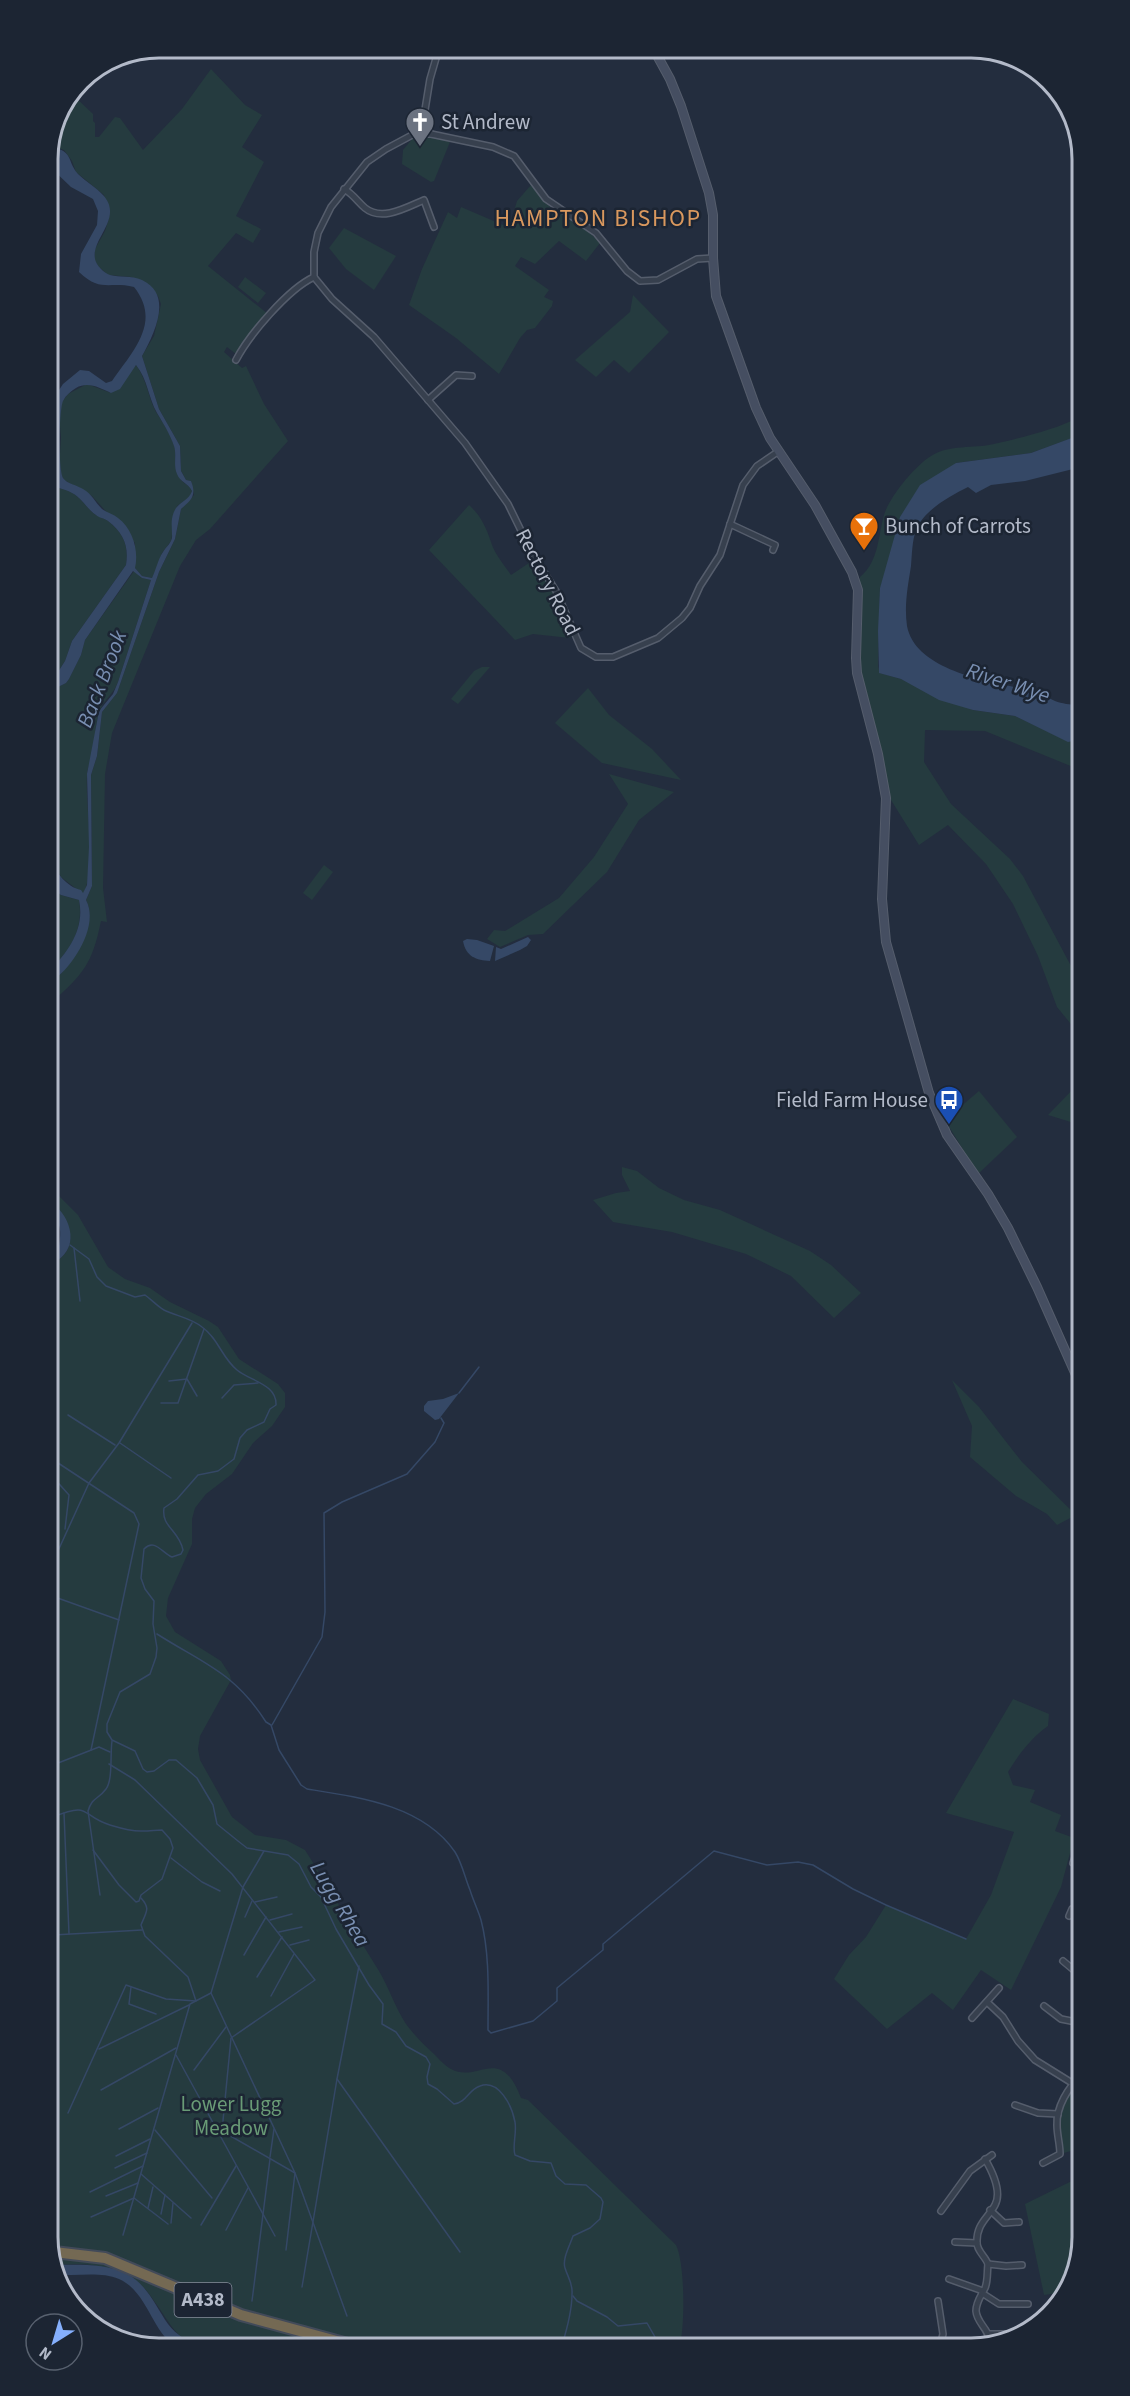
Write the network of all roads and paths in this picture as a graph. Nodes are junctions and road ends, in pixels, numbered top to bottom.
1 (436, 58) edge
2 (659, 59) edge
3 (423, 122) junction
4 (414, 134) junction
5 (431, 134) junction
6 (344, 189) junction
7 (434, 227) dead end
8 (713, 258) junction
9 (314, 277) junction
10 (236, 360) dead end
11 (472, 376) dead end
12 (428, 400) junction
13 (779, 451) junction
14 (730, 524) junction
15 (775, 546) dead end
16 (1072, 1366) edge
17 (1072, 1909) edge
18 (1069, 1916) dead end
19 (1063, 1961) dead end
20 (1072, 1968) edge
21 (999, 1988) dead end
22 (987, 2002) junction
23 (1044, 2006) dead end
24 (972, 2018) dead end
25 (1072, 2021) edge
26 (1072, 2083) joint
27 (1015, 2105) dead end
28 (1058, 2114) junction
29 (992, 2155) dead end
30 (986, 2159) junction
31 (1043, 2163) dead end
32 (990, 2210) junction
33 (941, 2211) dead end
34 (1001, 2221) junction
35 (1018, 2222) dead end
36 (995, 2226) dead end
37 (955, 2242) dead end
38 (977, 2243) junction
39 (60, 2253) edge
40 (988, 2264) junction
41 (1022, 2265) dead end
42 (949, 2279) dead end
43 (983, 2292) junction
44 (938, 2301) dead end
45 (1021, 2313) dead end
46 (989, 2334) joint
47 (995, 2334) edge
48 (323, 2337) edge
49 (943, 2338) edge

1 - 3 street
2 - 8 main road
3 - 4 street
3 - 5 street
4 - 5 street
4 - 6 street
5 - 8 street
6 - 7 street
6 - 9 street
8 - 13 main road
9 - 10 street
9 - 12 street, Rectory Road
11 - 12 street
12 - 14 street, Rectory Road
13 - 14 street, Rectory Road
13 - 16 main road
14 - 15 street
17 - 18 street
19 - 20 street
21 - 22 street
22 - 24 street
22 - 26 street
23 - 25 street
26 - 28 street
27 - 28 street
28 - 31 street
29 - 30 street
30 - 32 street
30 - 33 street
32 - 34 street
32 - 38 street
34 - 35 street
34 - 36 street
37 - 38 street
38 - 40 street
39 - 48 highway, A438
40 - 41 street
40 - 43 street
42 - 43 street
43 - 45 street
43 - 46 street
44 - 49 street
46 - 47 street

